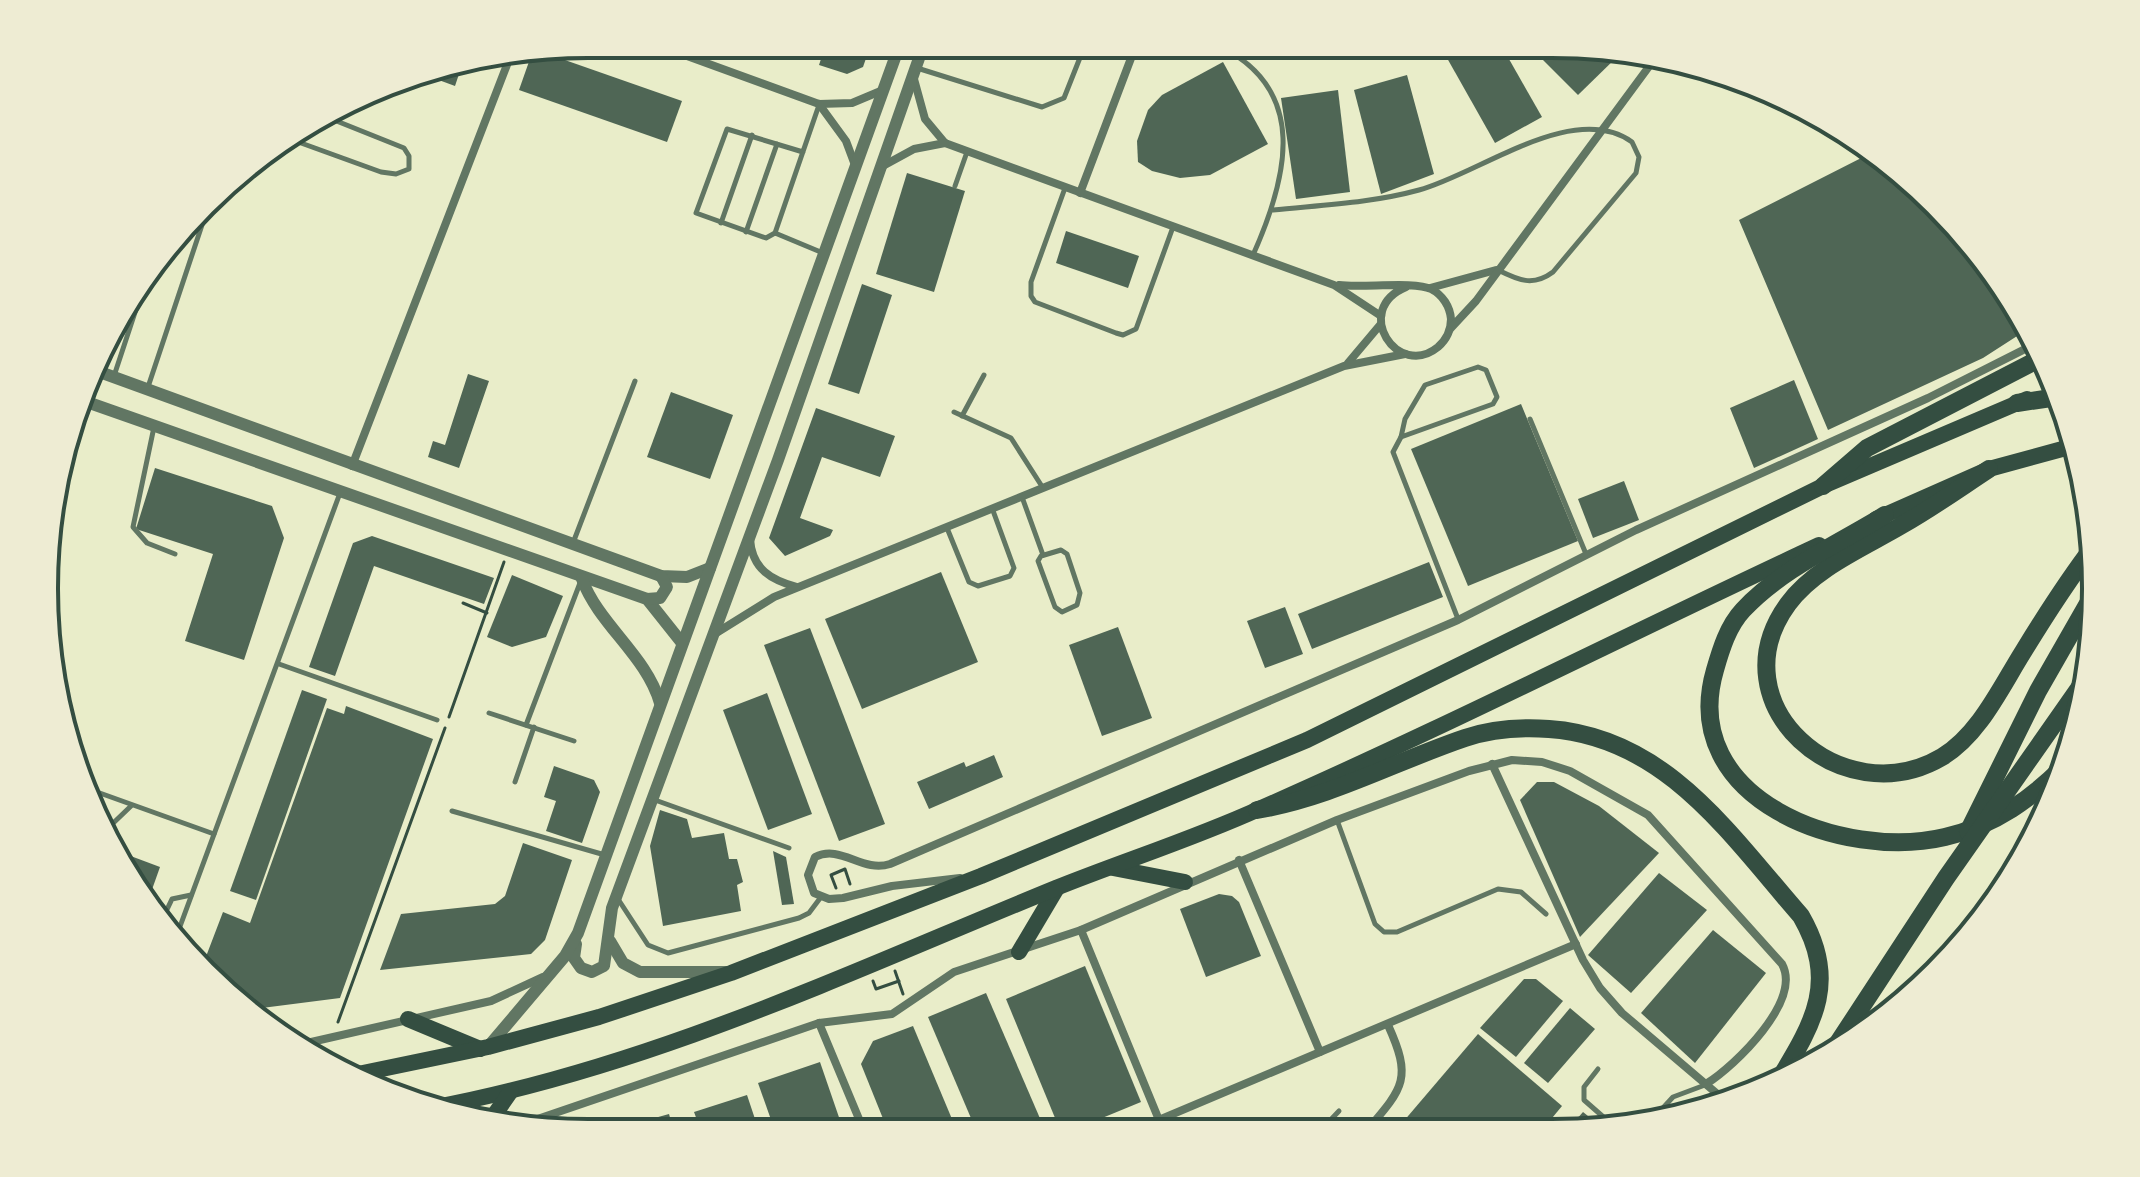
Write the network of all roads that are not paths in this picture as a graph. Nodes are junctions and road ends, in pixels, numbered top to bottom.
1 (698, 58) edge
2 (895, 58) edge
3 (919, 58) edge
4 (1080, 58) edge
5 (1131, 58) edge
6 (1238, 58) edge
7 (507, 65) edge
8 (1649, 67) edge
9 (915, 71) junction
10 (884, 90) junction
11 (819, 104) junction
12 (338, 121) edge
13 (1603, 129) junction
14 (752, 135) junction
15 (301, 143) edge
16 (945, 143) junction
17 (777, 144) junction
18 (803, 152) junction
19 (967, 152) junction
20 (880, 168) junction
21 (856, 169) junction
22 (955, 186) dead end
23 (1065, 188) junction
24 (1080, 193) junction
25 (1273, 210) junction
26 (721, 223) junction
27 (202, 226) edge
28 (1173, 227) junction
29 (746, 232) junction
30 (775, 233) junction
31 (826, 254) junction
32 (1253, 255) junction
33 (1497, 270) junction
34 (1334, 285) junction
35 (1406, 287) junction
36 (1430, 288) junction
37 (135, 314) edge
38 (1381, 320) junction
39 (1450, 329) junction
40 (2025, 349) edge
41 (1405, 354) junction
42 (2031, 363) edge
43 (1344, 366) junction
44 (104, 373) edge
45 (984, 375) dead end
46 (114, 377) junction
47 (635, 381) dead end
48 (147, 389) junction
49 (2045, 393) edge
50 (2047, 399) edge
51 (2017, 403) junction
52 (91, 404) edge
53 (954, 412) dead end
54 (962, 416) junction
55 (1530, 419) dead end
56 (155, 426) junction
57 (1401, 437) junction
58 (2063, 449) edge
59 (352, 466) junction
60 (1989, 469) junction
61 (1823, 486) junction
62 (1043, 488) junction
63 (340, 493) junction
64 (1022, 496) junction
65 (992, 508) junction
66 (1885, 515) junction
67 (947, 527) junction
68 (749, 532) junction
69 (573, 543) junction
70 (175, 554) dead end
71 (1043, 555) junction
72 (1587, 555) junction
73 (2081, 562) edge
74 (710, 568) junction
75 (661, 576) junction
76 (582, 579) junction
77 (798, 587) junction
78 (647, 599) junction
79 (2081, 616) edge
80 (1458, 620) junction
81 (710, 638) junction
82 (682, 643) junction
83 (279, 664) junction
84 (2070, 702) edge
85 (660, 703) junction
86 (489, 713) dead end
87 (437, 720) dead end
88 (526, 725) junction
89 (534, 727) junction
90 (574, 741) dead end
91 (1492, 764) junction
92 (515, 782) dead end
93 (2046, 782) edge
94 (98, 793) edge
95 (652, 798) junction
96 (131, 805) junction
97 (1257, 810) junction
98 (452, 811) dead end
99 (1337, 820) junction
100 (113, 823) edge
101 (214, 834) junction
102 (789, 848) dead end
103 (606, 855) junction
104 (1239, 860) junction
105 (1112, 867) junction
106 (981, 876) junction
107 (1946, 878) junction
108 (1185, 882) junction
109 (1058, 887) junction
110 (191, 895) junction
111 (616, 897) junction
112 (821, 897) junction
113 (167, 910) edge
114 (1546, 914) dead end
115 (180, 926) edge
116 (1081, 930) junction
117 (578, 933) junction
118 (610, 938) junction
119 (1576, 944) junction
120 (1019, 952) junction
121 (731, 973) junction
122 (547, 975) junction
123 (408, 1019) junction
124 (819, 1023) junction
125 (1388, 1025) junction
126 (1847, 1029) edge
127 (314, 1042) edge
128 (484, 1048) junction
129 (1320, 1052) junction
130 (1790, 1062) edge
131 (1598, 1069) dead end
132 (370, 1072) edge
133 (1706, 1084) junction
134 (511, 1091) junction
135 (1716, 1093) edge
136 (457, 1102) edge
137 (1664, 1107) edge
138 (497, 1111) edge
139 (1339, 1111) dead end
140 (1602, 1116) edge
141 (544, 1117) edge
142 (859, 1119) edge
143 (1159, 1119) edge
144 (1161, 1119) edge
145 (1331, 1119) edge
146 (1377, 1119) edge

1 - 11 street
2 - 10 street
3 - 9 street
4 - 9 lane
5 - 24 street
6 - 25 lane
7 - 59 street
8 - 13 street
9 - 16 street
9 - 20 street
10 - 11 street
10 - 21 street
11 - 18 lane
11 - 21 street
12 - 15 lane
13 - 25 lane
13 - 33 street
13 - 33 lane
14 - 17 lane
14 - 26 lane
14 - 26 lane
16 - 19 street
16 - 20 street
17 - 18 lane
17 - 29 lane
18 - 30 lane
19 - 22 lane
19 - 23 street
20 - 68 street
21 - 31 street
23 - 24 street
23 - 28 lane
24 - 28 street
25 - 32 lane
26 - 29 lane
27 - 48 lane
28 - 32 street
29 - 30 lane
30 - 31 lane
31 - 74 street
32 - 34 street
33 - 36 street
33 - 39 street
34 - 35 street
34 - 38 street
35 - 36 street
35 - 38 street
36 - 39 street
37 - 46 lane
38 - 41 street
38 - 43 street
39 - 41 street
40 - 72 street
41 - 43 street
42 - 61 highway
43 - 62 street
44 - 46 street
45 - 54 lane
46 - 48 street
47 - 69 lane
48 - 59 street
49 - 51 main road
50 - 51 highway
51 - 61 main road
52 - 56 street
53 - 54 lane
54 - 62 lane
55 - 72 lane
56 - 63 street
56 - 70 lane
57 - 57 lane
57 - 80 lane
58 - 60 main road
59 - 69 street
60 - 66 main road
60 - 73 highway
61 - 106 main road
62 - 64 street
63 - 76 street
63 - 83 lane
64 - 65 street
64 - 71 lane
65 - 67 street
65 - 67 lane
66 - 93 highway
66 - 97 main road
67 - 77 street
68 - 77 street
68 - 81 street
69 - 75 street
71 - 71 lane
72 - 80 street
74 - 75 street
74 - 82 street
75 - 78 street
76 - 78 street
76 - 85 street
76 - 88 lane
77 - 81 street
78 - 82 street
79 - 107 highway
80 - 112 street
81 - 95 street
82 - 85 street
83 - 87 lane
83 - 101 lane
84 - 107 highway
85 - 103 street
86 - 88 lane
88 - 89 lane
89 - 90 lane
89 - 92 lane
91 - 99 street
91 - 119 street
91 - 133 street
94 - 96 lane
95 - 102 lane
95 - 111 street
96 - 100 lane
96 - 101 lane
97 - 105 main road
97 - 130 highway
98 - 103 lane
99 - 104 street
99 - 114 lane
101 - 110 lane
103 - 117 street
104 - 108 street
104 - 129 street
105 - 108 main road
105 - 109 main road
106 - 112 street
106 - 121 main road
107 - 126 highway
108 - 116 street
109 - 120 main road
109 - 134 main road
110 - 113 lane
110 - 115 lane
111 - 112 lane
111 - 118 street
116 - 120 street
116 - 143 street
117 - 118 street
117 - 122 street
118 - 121 street
119 - 125 street
119 - 133 street
120 - 124 street
121 - 128 main road
122 - 123 street
122 - 128 street
123 - 127 street
123 - 128 main road
124 - 141 street
124 - 142 street
125 - 129 street
125 - 146 street
128 - 132 main road
129 - 144 street
131 - 140 lane
133 - 135 street
133 - 137 lane
134 - 136 main road
134 - 138 main road
139 - 145 lane

